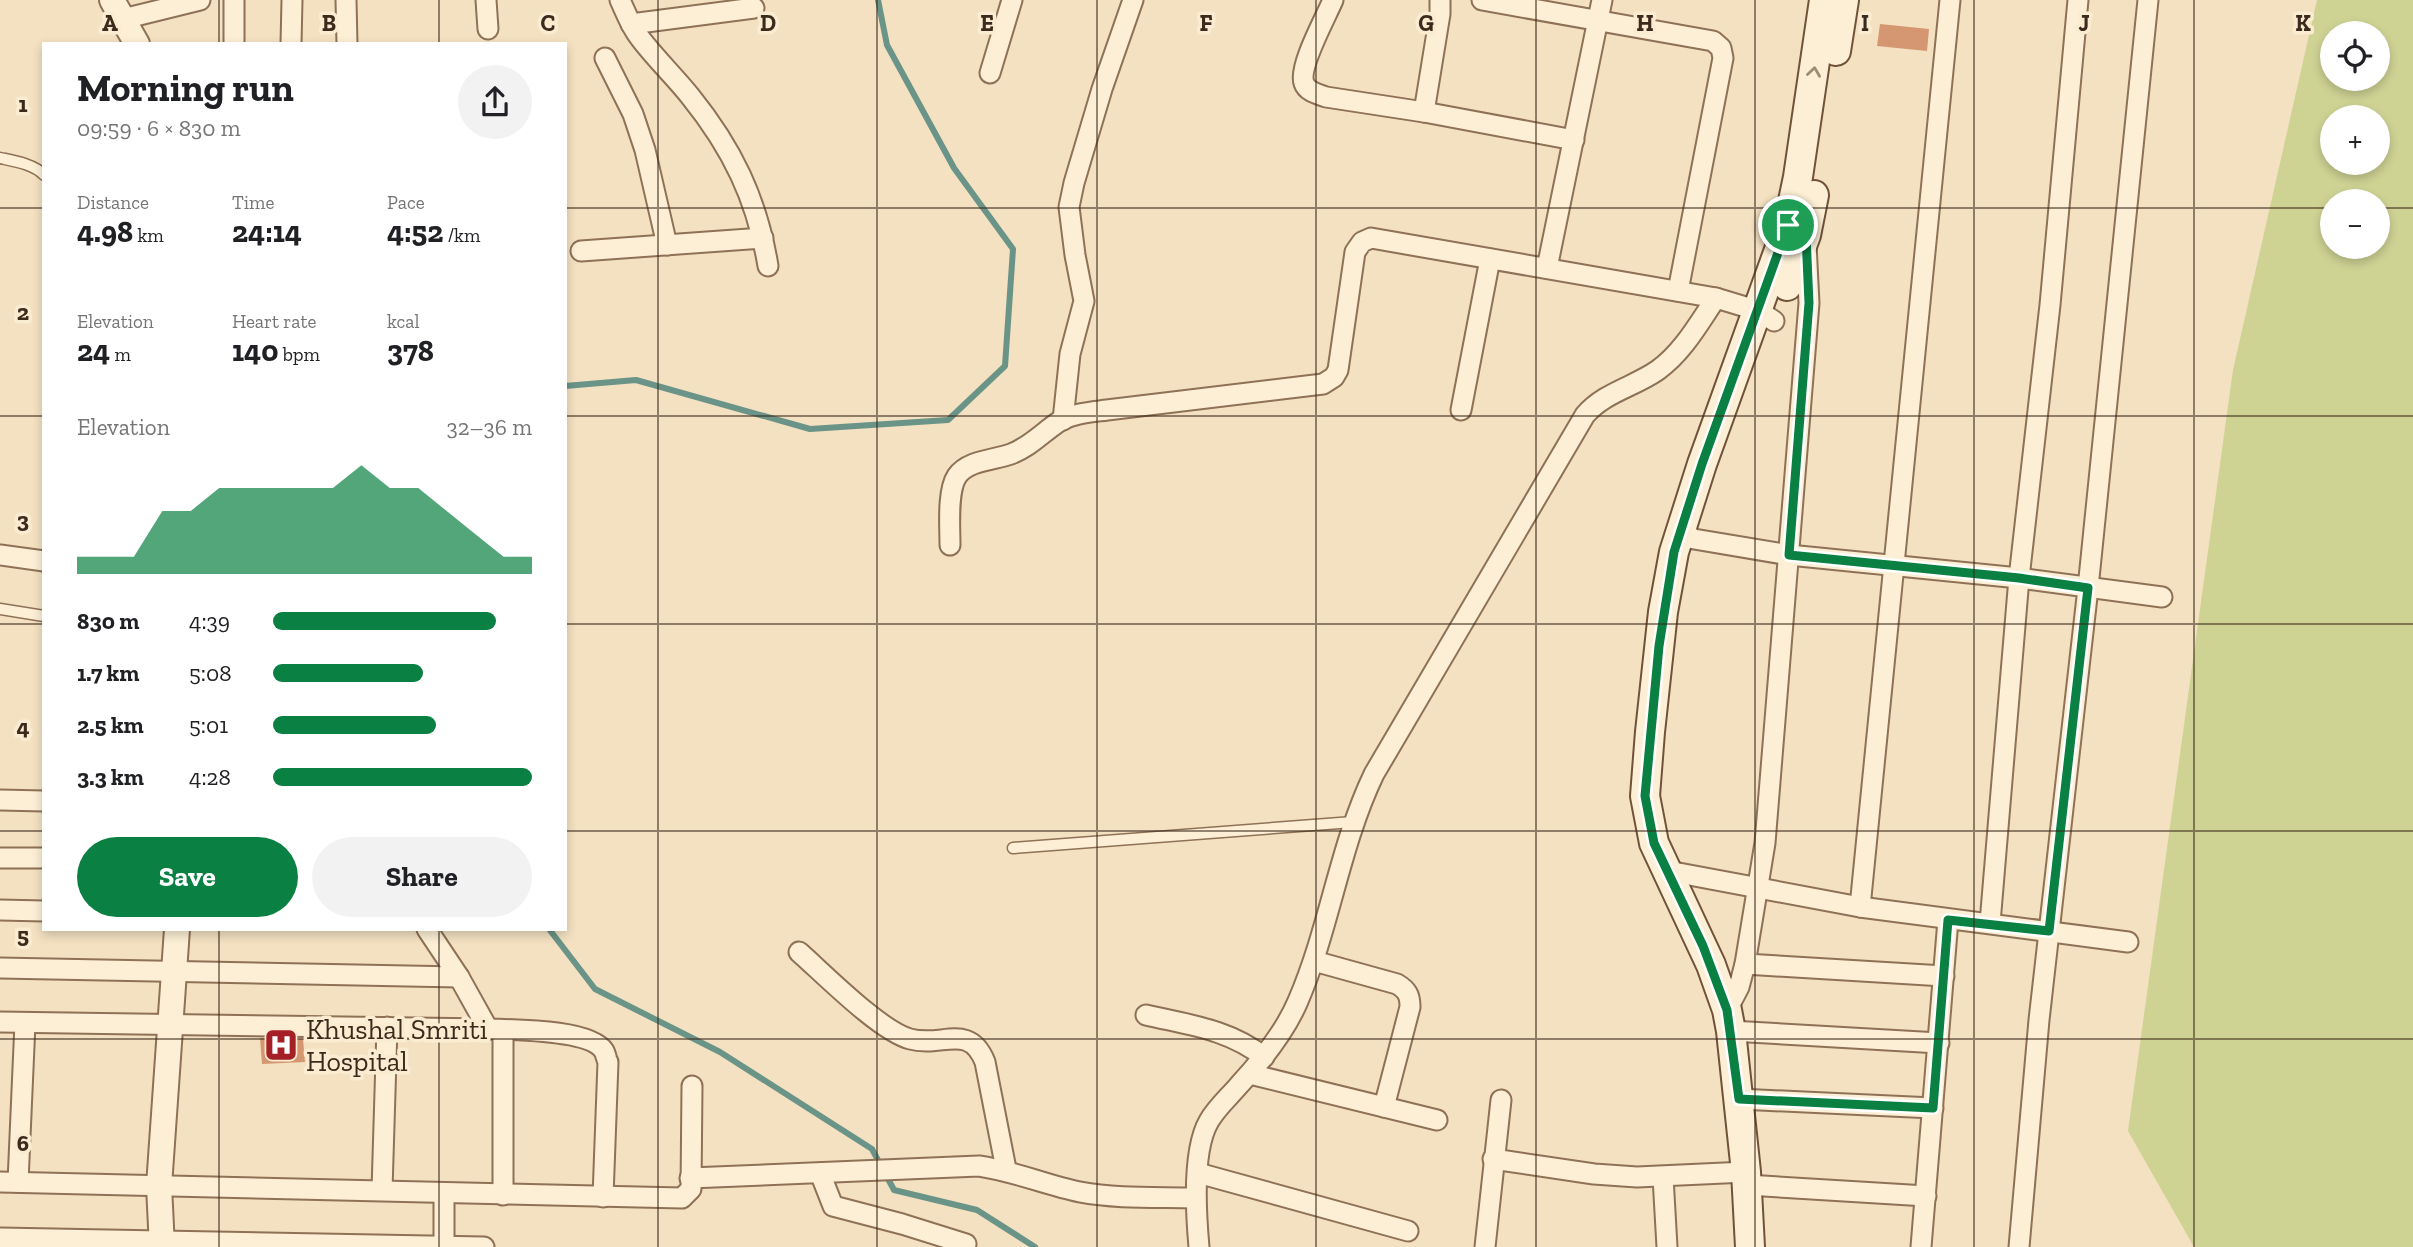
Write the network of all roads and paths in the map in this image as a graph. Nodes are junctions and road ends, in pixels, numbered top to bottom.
1 (200, 0) edge
2 (234, 0) edge
3 (292, 0) edge
4 (346, 0) edge
5 (486, 0) edge
6 (620, 0) edge
7 (1012, 0) edge
8 (1133, 0) edge
9 (1333, 0) edge
10 (1440, 0) edge
11 (1482, 0) edge
12 (1601, 0) edge
13 (1824, 0) edge
14 (1844, 0) edge
15 (1950, 0) edge
16 (2078, 0) edge
17 (2148, 0) edge
18 (754, 8) dead end
19 (117, 9) edge
20 (1598, 20) junction
21 (631, 24) junction
22 (488, 29) dead end
23 (136, 42) edge
24 (234, 42) edge
25 (291, 42) edge
26 (347, 42) edge
27 (604, 58) dead end
28 (990, 73) dead end
29 (1424, 112) junction
30 (1574, 140) junction
31 (0, 158) edge
32 (42, 172) edge
33 (1797, 230) junction
34 (763, 238) junction
35 (667, 245) junction
36 (581, 251) dead end
37 (1490, 259) junction
38 (768, 266) dead end
39 (1548, 268) junction
40 (1678, 290) junction
41 (1716, 298) junction
42 (1766, 316) junction
43 (1461, 410) dead end
44 (1063, 420) junction
45 (1687, 535) junction
46 (950, 545) dead end
47 (0, 555) edge
48 (1789, 555) junction
49 (42, 561) edge
50 (1895, 565) junction
51 (2019, 578) junction
52 (2088, 588) junction
53 (2162, 597) dead end
54 (0, 609) edge
55 (42, 616) edge
56 (0, 800) edge
57 (42, 801) edge
58 (1353, 822) junction
59 (1013, 848) dead end
60 (0, 858) edge
61 (42, 858) edge
62 (1668, 871) junction
63 (1757, 887) junction
64 (1860, 907) junction
65 (0, 910) edge
66 (42, 911) edge
67 (1948, 920) junction
68 (1990, 923) junction
69 (177, 931) edge
70 (428, 931) edge
71 (2049, 931) junction
72 (2128, 942) dead end
73 (799, 952) dead end
74 (1314, 961) junction
75 (1745, 964) junction
76 (0, 968) edge
77 (173, 970) junction
78 (1944, 976) junction
79 (459, 977) junction
80 (1146, 1015) dead end
81 (1729, 1020) junction
82 (0, 1022) edge
83 (25, 1023) junction
84 (170, 1023) junction
85 (387, 1027) junction
86 (495, 1030) junction
87 (1939, 1043) junction
88 (1264, 1057) junction
89 (1250, 1074) junction
90 (692, 1086) dead end
91 (1739, 1099) junction
92 (1501, 1100) dead end
93 (1384, 1107) junction
94 (1933, 1108) junction
95 (1437, 1120) dead end
96 (1493, 1159) junction
97 (1006, 1170) junction
98 (820, 1173) junction
99 (1198, 1173) junction
100 (1663, 1177) junction
101 (690, 1178) junction
102 (1747, 1179) junction
103 (9, 1182) edge
104 (159, 1186) junction
105 (382, 1190) junction
106 (444, 1193) junction
107 (503, 1195) junction
108 (1926, 1196) junction
109 (603, 1197) junction
110 (1195, 1199) junction
111 (1408, 1230) dead end
112 (0, 1238) edge
113 (162, 1245) edge
114 (444, 1247) edge
115 (484, 1247) edge
116 (965, 1247) edge
117 (1199, 1247) edge
118 (1485, 1247) edge
119 (1667, 1247) edge
120 (1750, 1247) edge
121 (1921, 1247) edge
122 (2019, 1247) edge

1 - 19 street
2 - 24 street
3 - 25 street
4 - 26 street
5 - 22 street
6 - 21 street
7 - 28 street
8 - 44 street
9 - 29 street
10 - 29 street
11 - 20 street
12 - 20 street
33 -> 13 main road
14 - 33 main road
15 - 50 street
16 - 51 street
17 - 52 street
18 - 21 street
19 - 23 street
20 - 30 street
20 - 40 street
21 - 34 street
27 - 35 street
29 - 30 street
30 - 39 street
31 - 32 lane
33 - 42 main road
33 - 48 street
34 - 35 street
34 - 38 street
35 - 36 street
37 - 39 street
37 - 43 street
37 - 44 street
39 - 40 street
40 - 41 street
41 - 42 street
41 - 58 street
42 - 45 main road
44 - 46 street
45 - 48 street
45 - 62 main road
47 - 49 street
48 - 50 street
48 - 63 street
50 - 51 street
50 - 64 street
51 - 52 street
51 - 68 street
52 - 53 street
52 - 71 street
54 - 55 lane
56 - 57 street
58 - 59 lane
58 - 74 street
60 - 61 street
62 - 63 street
62 - 81 main road
63 - 64 street
63 - 75 street
64 - 67 street
65 - 66 street
67 - 68 street
67 - 78 street
68 - 71 street
69 - 77 street
70 - 79 street
71 - 72 street
71 - 122 street
73 - 97 street
74 - 88 street
74 - 93 street
75 - 78 street
75 - 81 street
76 - 77 street
77 - 79 street
77 - 84 street
78 - 87 street
79 - 86 street
80 - 88 street
81 - 87 street
81 - 91 main road
82 - 83 street
83 - 84 street
83 - 103 street
84 - 85 street
84 - 104 street
85 - 86 street
85 - 105 street
86 - 107 street
86 - 109 street
87 - 94 street
88 - 89 street
89 - 93 street
89 - 99 street
90 - 101 street
91 - 94 street
91 - 102 main road
92 - 96 street
93 - 95 street
94 - 108 street
96 - 100 street
96 - 118 street
97 - 98 street
97 - 110 street
98 - 101 street
98 - 116 street
99 - 110 street
99 - 111 street
100 - 102 street
100 - 119 street
101 - 109 street
102 - 108 street
102 - 120 main road
103 - 104 street
104 - 105 street
104 - 113 street
105 - 106 street
106 - 107 street
106 - 114 street
107 - 109 street
108 - 121 street
110 - 117 street
112 - 113 street
113 - 114 street
114 - 115 street

